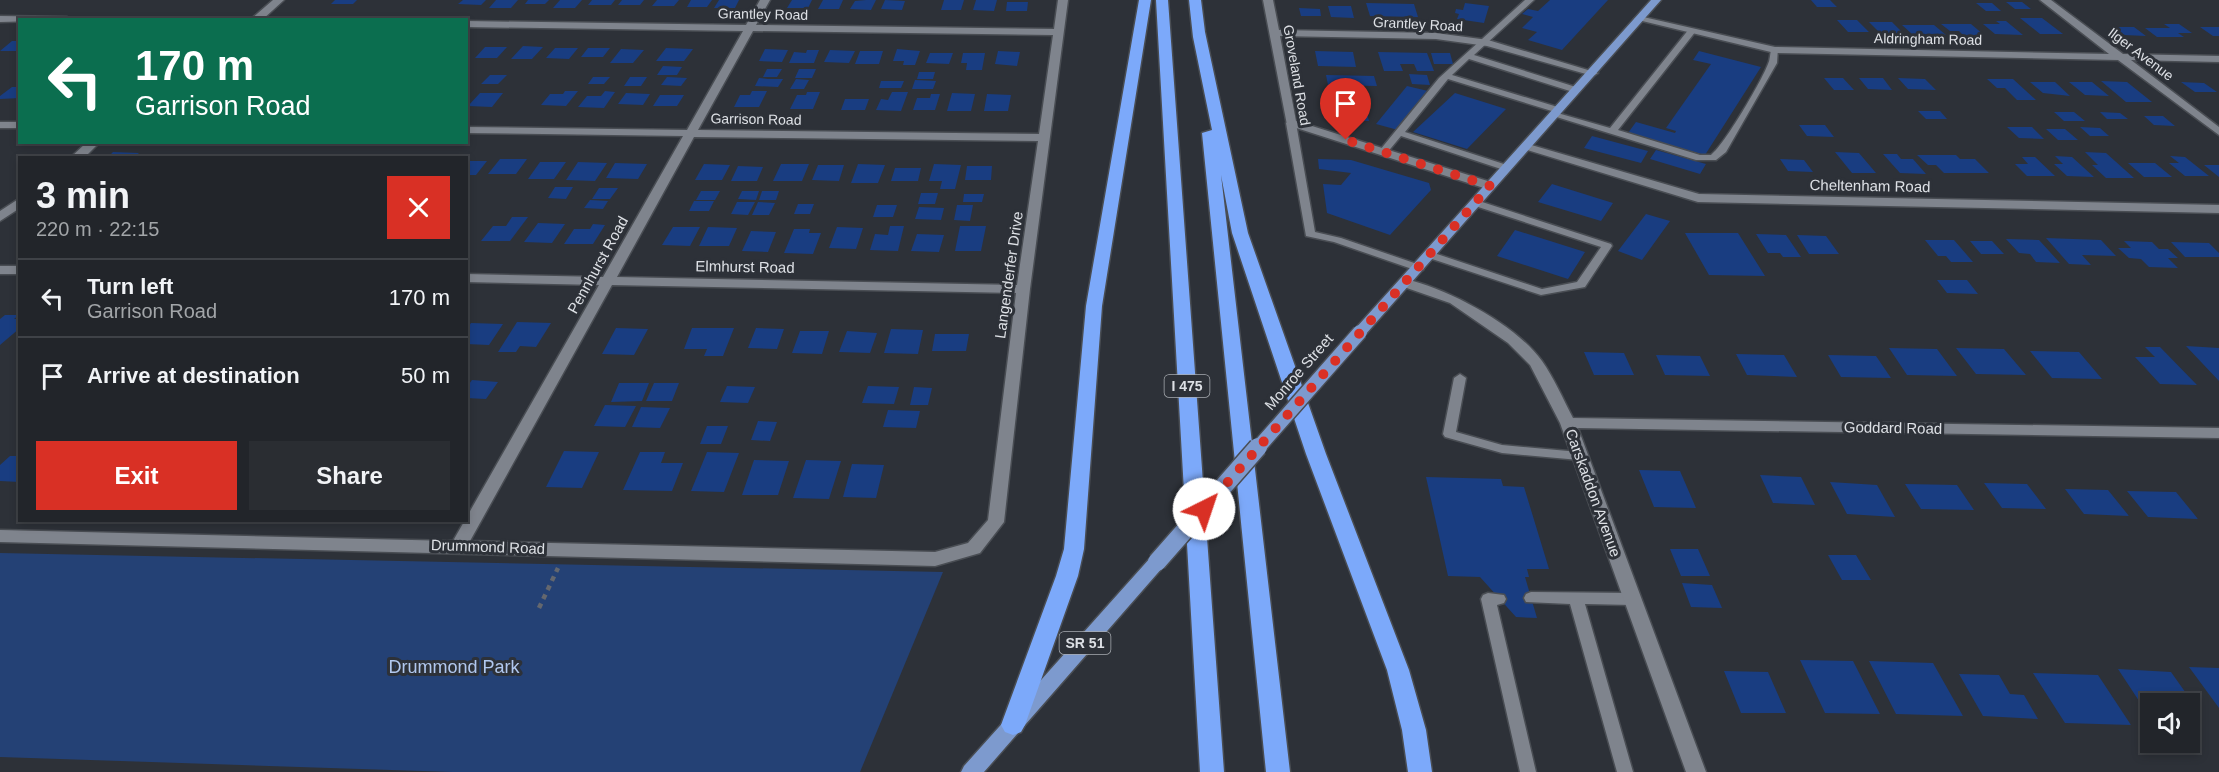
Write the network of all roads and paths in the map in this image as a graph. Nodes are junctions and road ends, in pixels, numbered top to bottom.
1 (279, 0) edge
2 (765, 0) edge
3 (1062, 0) edge
4 (1145, 0) edge
5 (1162, 0) edge
6 (1195, 0) edge
7 (1268, 0) edge
8 (1530, 0) edge
9 (1656, 0) edge
10 (2045, 0) edge
11 (257, 18) edge
12 (0, 19) edge
13 (18, 19) edge
14 (1639, 19) junction
15 (468, 24) edge
16 (1197, 25) junction
17 (749, 28) junction
18 (1692, 31) junction
19 (1059, 32) junction
20 (1274, 33) junction
21 (1482, 42) junction
22 (1775, 50) junction
23 (1467, 56) junction
24 (2121, 58) junction
25 (2219, 60) edge
26 (1593, 73) junction
27 (1446, 76) junction
28 (1576, 90) junction
29 (1556, 113) junction
30 (1291, 123) junction
31 (0, 125) edge
32 (18, 125) edge
33 (468, 130) edge
34 (1612, 131) junction
35 (2219, 132) edge
36 (692, 133) junction
37 (1400, 133) junction
38 (1045, 138) junction
39 (93, 144) edge
40 (1528, 147) junction
41 (1383, 152) junction
42 (78, 156) edge
43 (1507, 168) junction
44 (1490, 186) junction
45 (1476, 203) junction
46 (18, 204) edge
47 (2219, 209) edge
48 (0, 217) edge
49 (1430, 255) junction
50 (1419, 268) junction
51 (0, 270) edge
52 (18, 270) edge
53 (468, 278) edge
54 (608, 281) junction
55 (1406, 283) junction
56 (1023, 289) junction
57 (1460, 378) dead end
58 (1568, 423) junction
59 (2219, 433) edge
60 (1579, 456) junction
61 (0, 536) edge
62 (459, 546) junction
63 (974, 548) joint
64 (567, 549) junction
65 (1531, 598) dead end
66 (1499, 599) dead end
67 (1576, 599) junction
68 (1632, 599) junction
69 (539, 608) dead end
70 (1013, 725) junction
71 (971, 772) edge
72 (1212, 772) edge
73 (1278, 772) edge
74 (1420, 772) edge
75 (1528, 772) edge
76 (1625, 772) edge
77 (1696, 772) edge

1 - 11 street
2 - 17 street, Pennhurst Road
3 - 19 street, Langenderfer Drive
4 - 70 highway
5 - 72 highway, I 475
6 - 16 highway
7 - 20 street, Groveland Road
8 - 21 lane
9 - 14 main road, Monroe Street / SR 51
10 - 24 street, Ilger Avenue
12 - 13 street
14 - 18 street, Aldringham Road
14 - 26 main road, Monroe Street / SR 51
15 - 17 street, Grantley Road
16 - 73 highway
16 - 74 highway
17 - 19 street, Grantley Road
17 - 36 street, Pennhurst Road
18 - 22 street, Aldringham Road
18 - 34 lane
19 - 38 street, Langenderfer Drive
20 - 21 street, Grantley Road
20 - 30 street, Groveland Road
21 - 23 lane
21 - 26 street, Grantley Road
22 - 24 street, Aldringham Road
22 - 34 lane
23 - 27 lane
23 - 28 lane
24 - 25 street, Aldringham Road
24 - 35 street, Ilger Avenue
26 - 28 main road, Monroe Street / SR 51
27 - 29 lane
27 - 37 lane
28 - 29 main road, Monroe Street / SR 51
29 - 34 lane
29 - 40 main road, Monroe Street / SR 51
30 - 41 street
30 - 50 lane, Groveland Road
31 - 32 street
33 - 36 street, Garrison Road
36 - 38 street, Garrison Road
36 - 54 street, Pennhurst Road
37 - 41 lane
37 - 43 lane
38 - 56 street, Langenderfer Drive
39 - 42 street
40 - 43 main road, Monroe Street / SR 51
40 - 47 street, Cheltenham Road
41 - 44 street
43 - 44 main road, Monroe Street / SR 51
44 - 45 main road, Monroe Street / SR 51
45 - 49 main road, Monroe Street / SR 51
45 - 49 lane
46 - 48 street
49 - 50 main road, Monroe Street / SR 51
50 - 55 main road, Monroe Street / SR 51
51 - 52 street
53 - 54 street, Elmhurst Road
54 - 56 street, Elmhurst Road
54 - 62 street, Pennhurst Road
55 - 58 street, Carskaddon Avenue
55 - 70 main road, Monroe Street / SR 51, bridge
56 - 63 street, Langenderfer Drive
57 - 60 lane
58 - 59 street, Goddard Road
58 - 60 street, Carskaddon Avenue
60 - 68 street, Carskaddon Avenue
61 - 62 street, Drummond Road
62 - 64 street, Drummond Road
63 - 64 street, Drummond Road
64 - 69 path
65 - 67 lane
66 - 75 lane
67 - 68 lane
67 - 76 lane
68 - 77 street, Carskaddon Avenue
70 - 71 main road, Monroe Street / SR 51

